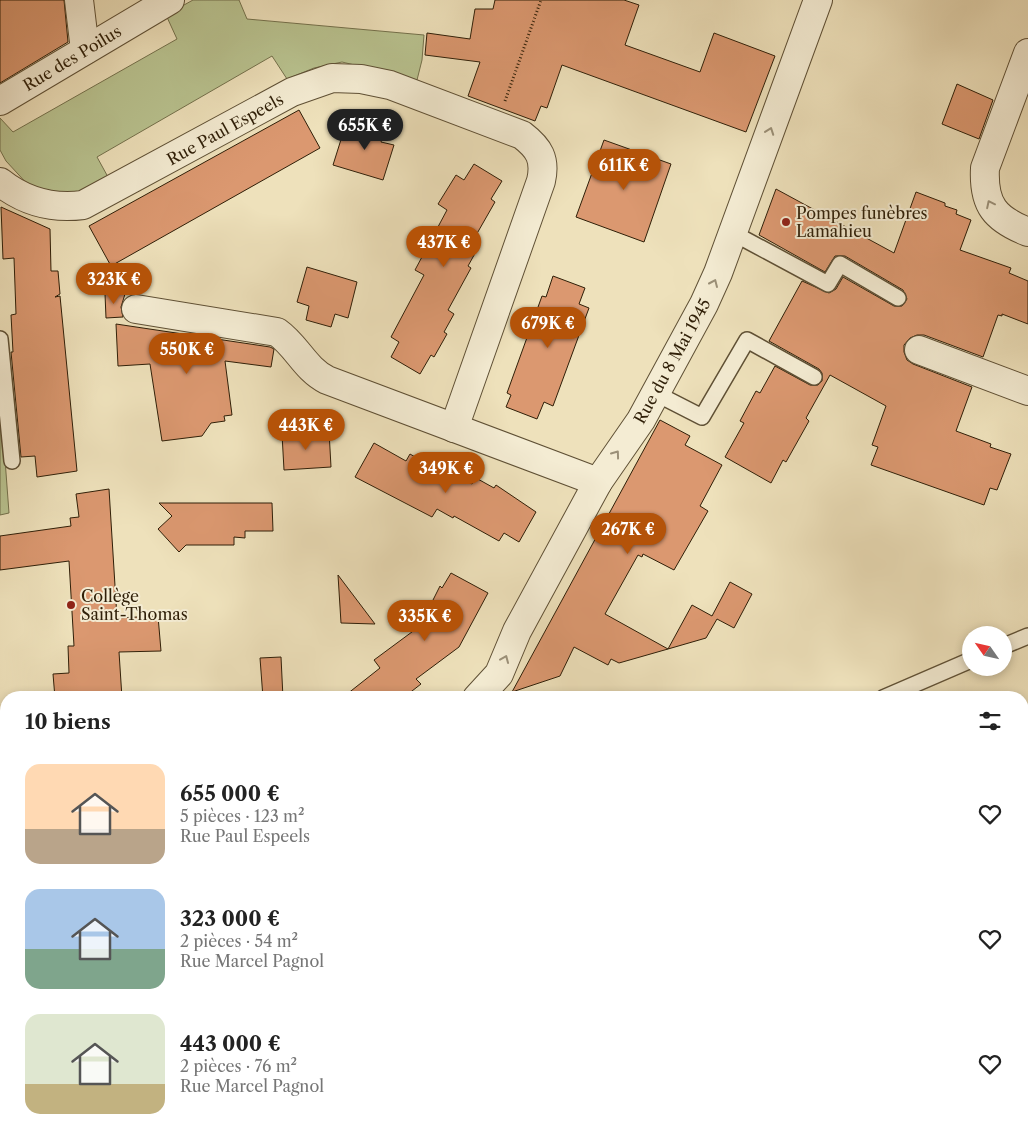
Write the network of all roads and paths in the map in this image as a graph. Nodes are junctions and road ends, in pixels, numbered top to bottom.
1 (78, 0) edge
2 (170, 0) edge
3 (541, 0) edge
4 (818, 0) edge
5 (85, 50) junction
6 (1028, 53) edge
7 (0, 100) edge
8 (497, 124) junction
9 (0, 182) edge
10 (1028, 232) edge
11 (733, 233) junction
12 (898, 298) dead end
13 (136, 309) dead end
14 (0, 339) edge
15 (919, 350) dead end
16 (814, 377) dead end
17 (1028, 391) edge
18 (656, 393) junction
19 (454, 428) junction
20 (12, 461) dead end
21 (598, 482) junction
22 (1028, 636) edge
23 (1012, 643) edge
24 (962, 664) edge
25 (483, 691) edge
26 (899, 691) edge

1 - 5 street
2 - 5 street, Rue des Poilus
3 - 8 path
11 -> 4 street, Rue du 8 Mai 1945
5 - 7 street, Rue des Poilus
10 -> 6 street
8 - 9 street, Rue Paul Espeels
8 - 19 street, Rue Paul Espeels
11 - 12 lane
18 -> 11 street, Rue du 8 Mai 1945
13 - 19 street
14 - 20 lane
15 - 17 street
16 - 18 lane
21 -> 18 street, Rue du 8 Mai 1945
19 - 21 street
25 -> 21 street, Rue du 8 Mai 1945
22 - 23 lane
24 - 26 lane

